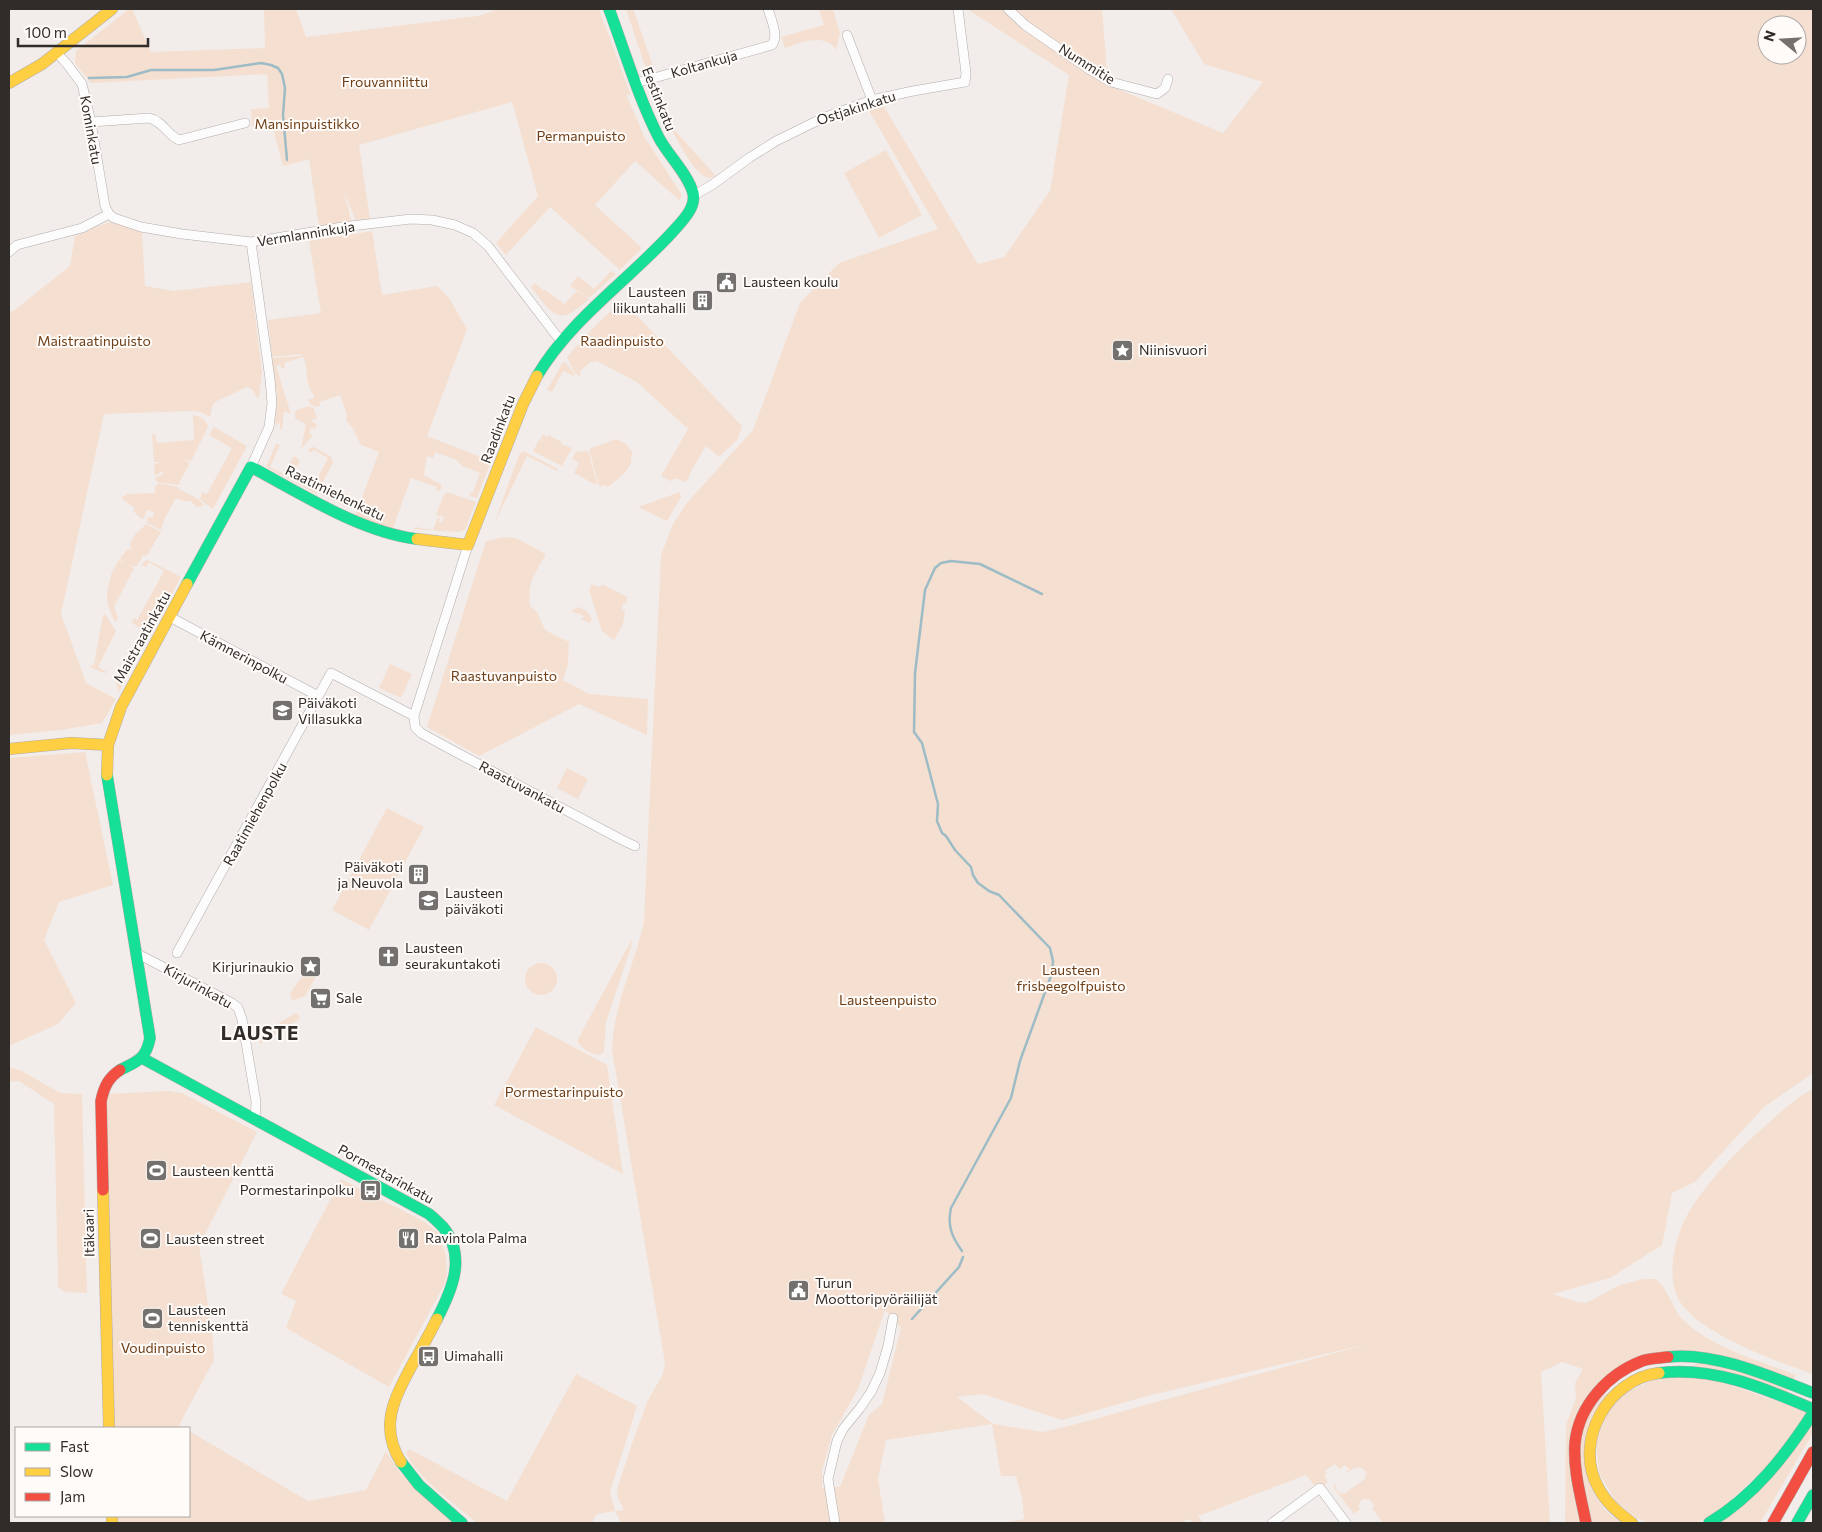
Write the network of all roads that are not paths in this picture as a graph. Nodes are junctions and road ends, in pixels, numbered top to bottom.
1 (112, 9) edge
2 (609, 9) edge
3 (768, 9) edge
4 (958, 9) edge
5 (1008, 9) edge
6 (847, 36) dead end
7 (57, 53) junction
8 (1168, 79) dead end
9 (9, 83) edge
10 (636, 83) junction
11 (872, 100) junction
12 (91, 122) junction
13 (245, 123) dead end
14 (694, 195) junction
15 (109, 214) junction
16 (252, 242) junction
17 (9, 252) edge
18 (562, 340) junction
19 (251, 467) junction
20 (468, 545) junction
21 (170, 617) junction
22 (331, 673) joint
23 (318, 696) junction
24 (413, 720) junction
25 (108, 745) junction
26 (9, 749) edge
27 (635, 846) dead end
28 (136, 953) junction
29 (177, 954) dead end
30 (142, 1058) junction
31 (255, 1120) junction
32 (893, 1318) dead end
33 (1813, 1393) edge
34 (1813, 1409) edge
35 (1813, 1413) edge
36 (109, 1427) edge
37 (1813, 1452) edge
38 (1813, 1495) edge
39 (462, 1523) edge
40 (835, 1523) edge
41 (1272, 1523) edge
42 (1346, 1523) edge
43 (1586, 1523) edge
44 (1632, 1523) edge
45 (1709, 1523) edge
46 (1773, 1523) edge
47 (1797, 1523) edge

1 - 7 main road
2 - 10 main road, Eestinkatu
3 - 10 street, Koltankuja
4 - 11 street, Ostjakinkatu
5 - 8 street, Nummitie
6 - 11 street
7 - 9 main road
7 - 12 street, Kominkatu
10 - 14 main road, Eestinkatu
11 - 14 street, Ostjakinkatu
12 - 13 street
12 - 15 street, Kominkatu
14 - 18 main road, Raadinkatu
15 - 16 street, Vermlanninkuja
15 - 17 street
16 - 18 street, Vermlanninkuja
16 - 19 street, Maistraatinkatu
18 - 20 main road, Raadinkatu
19 - 20 main road, Raatimiehenkatu
19 - 21 main road, Maistraatinkatu
20 - 24 street, Raadinkatu
21 - 23 street, Kämnerinpolku
21 - 25 main road, Maistraatinkatu
22 - 23 street, Raatimiehenpolku
22 - 24 street, Raastuvankatu
23 - 29 street, Raatimiehenpolku
24 - 27 street, Raastuvankatu
25 - 26 main road
25 - 28 main road, Maistraatinkatu
28 - 30 main road, Maistraatinkatu
28 - 31 street, Kirjurinkatu
30 - 31 main road, Pormestarinkatu
30 - 36 main road, Itäkaari
31 - 39 main road, Pormestarinkatu
32 - 40 street
33 - 43 main road
34 - 44 main road
35 - 45 main road
37 - 46 main road
38 - 47 main road
41 - 42 street

